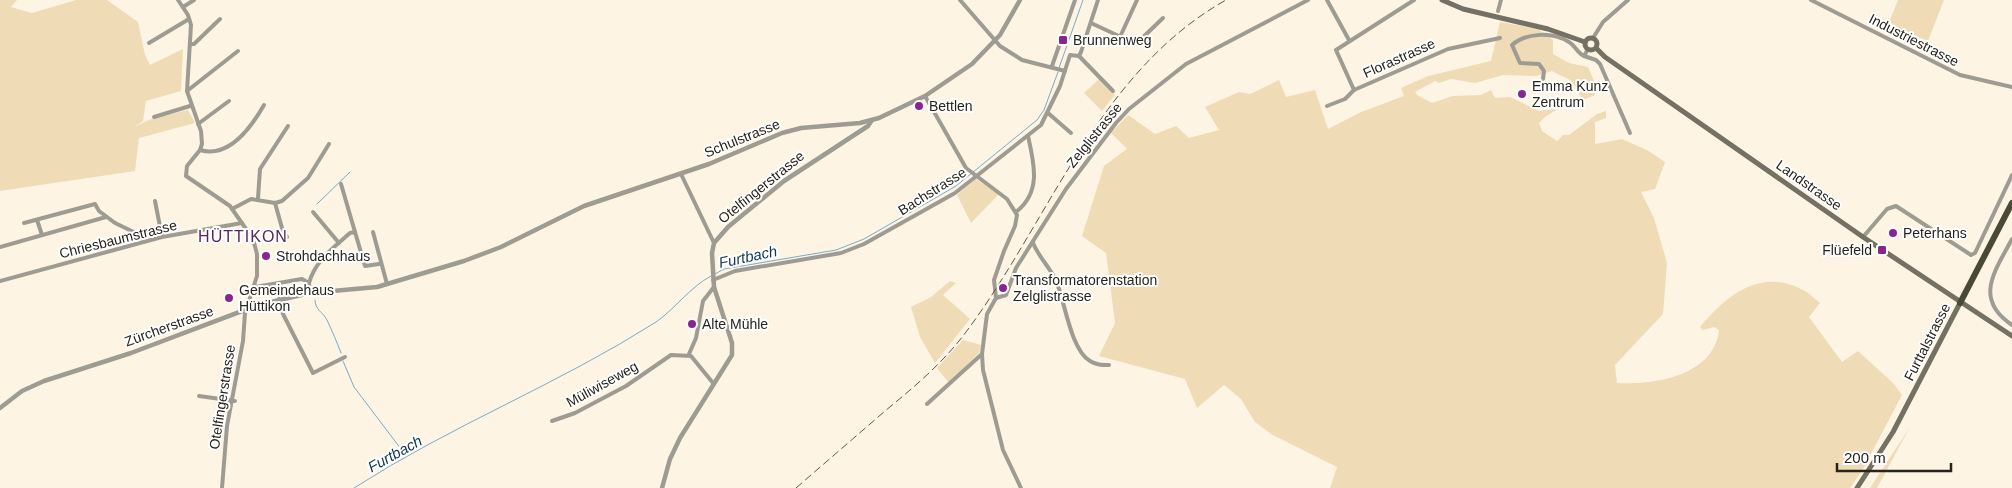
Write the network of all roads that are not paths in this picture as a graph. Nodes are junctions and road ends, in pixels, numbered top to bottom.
1 (178, 0) edge
2 (194, 0) edge
3 (960, 0) edge
4 (1020, 0) edge
5 (1075, 0) edge
6 (1098, 0) edge
7 (1137, 0) edge
8 (1308, 0) edge
9 (1328, 0) edge
10 (1414, 0) edge
11 (1442, 0) edge
12 (1501, 0) edge
13 (1628, 0) edge
14 (1811, 0) edge
15 (183, 7) junction
16 (1498, 11) dead end
17 (1163, 18) dead end
18 (189, 19) junction
19 (220, 19) dead end
20 (1091, 23) junction
21 (1120, 36) junction
22 (1500, 38) dead end
23 (1593, 38) junction
24 (1348, 40) junction
25 (995, 41) junction
26 (149, 42) dead end
27 (1585, 42) junction
28 (190, 44) junction
29 (1596, 48) junction
30 (1588, 49) junction
31 (238, 51) dead end
32 (1079, 56) junction
33 (1584, 56) junction
34 (1054, 67) junction
35 (1064, 71) junction
36 (1543, 79) dead end
37 (2012, 87) edge
38 (1354, 90) junction
39 (187, 91) junction
40 (1113, 91) dead end
41 (925, 96) junction
42 (229, 101) dead end
43 (264, 105) dead end
44 (190, 106) junction
45 (1327, 106) dead end
46 (1048, 113) junction
47 (154, 118) dead end
48 (872, 120) junction
49 (198, 124) junction
50 (288, 126) dead end
51 (1070, 133) dead end
52 (1630, 133) dead end
53 (1028, 136) junction
54 (328, 144) dead end
55 (200, 150) junction
56 (681, 174) junction
57 (2012, 175) edge
58 (975, 176) junction
59 (341, 184) dead end
60 (258, 198) junction
61 (155, 201) dead end
62 (275, 203) junction
63 (2012, 203) edge
64 (232, 209) junction
65 (313, 212) dead end
66 (1016, 212) junction
67 (106, 217) junction
68 (37, 220) junction
69 (24, 223) dead end
70 (242, 223) junction
71 (355, 232) junction
72 (373, 232) dead end
73 (42, 235) junction
74 (162, 237) junction
75 (287, 237) dead end
76 (1862, 237) junction
77 (2012, 239) edge
78 (146, 241) junction
79 (339, 242) junction
80 (1033, 242) junction
81 (714, 243) junction
82 (0, 246) edge
83 (501, 247) joint
84 (1027, 251) junction
85 (1037, 252) junction
86 (380, 264) junction
87 (713, 277) junction
88 (0, 281) edge
89 (309, 284) junction
90 (386, 284) junction
91 (255, 287) junction
92 (714, 287) junction
93 (310, 293) junction
94 (996, 298) junction
95 (279, 299) junction
96 (1960, 303) junction
97 (246, 310) junction
98 (2012, 325) edge
99 (2012, 336) edge
100 (689, 354) junction
101 (982, 354) junction
102 (345, 357) dead end
103 (1109, 365) dead end
104 (713, 383) junction
105 (199, 396) dead end
106 (233, 401) junction
107 (927, 404) dead end
108 (0, 408) edge
109 (552, 421) dead end
110 (222, 488) edge
111 (662, 488) edge
112 (1022, 488) edge
113 (1857, 488) edge

1 - 15 street
2 - 15 street
3 - 25 street
4 - 25 street, Schulstrasse
5 - 34 street
6 - 20 street
7 - 21 street
8 - 80 street, Zelglistrasse
9 - 24 street
10 - 24 street
11 - 27 main road
12 - 16 street
13 - 23 street
14 - 37 street, Industriestrasse
15 - 18 street
17 - 21 street
18 - 26 street
18 - 28 street
19 - 28 street
20 - 21 street
20 - 32 street
22 - 38 street, Florastrasse
23 - 27 main road
23 - 29 main road
24 - 38 street, Florastrasse
25 - 34 street
25 - 41 street, Schulstrasse
27 - 30 main road
28 - 39 street
29 - 30 main road
29 - 76 main road, Landstrasse
30 - 33 street
31 - 39 street
32 - 35 street, Bachstrasse
32 - 40 street
33 - 36 street
33 - 52 street
34 - 35 street
35 - 46 street, Bachstrasse
38 - 45 street
39 - 44 street
41 - 48 street, Schulstrasse
41 - 58 street
42 - 49 street
43 - 55 street
44 - 47 street
44 - 49 street
46 - 51 street
46 - 53 street, Bachstrasse
48 - 56 street, Schulstrasse
48 - 81 street, Otelfingerstrasse
49 - 55 street
50 - 60 street
53 - 58 street, Bachstrasse
53 - 66 street
54 - 62 street
55 - 64 street, Otelfingerstrasse
56 - 81 street
56 - 83 street, Schulstrasse
57 - 76 street
58 - 66 street
58 - 87 street, Bachstrasse
59 - 71 street
60 - 62 street
60 - 64 street
61 - 74 street
62 - 75 street
63 - 96 highway, Furttalstrasse
64 - 70 street, Otelfingerstrasse
65 - 79 street
66 - 94 street
67 - 68 street
67 - 73 street
67 - 78 street
68 - 69 street
68 - 73 street
70 - 74 street, Chriesbaumstrasse
70 - 91 street, Otelfingerstrasse
71 - 79 street
71 - 86 street
72 - 86 street
73 - 82 street
74 - 78 street, Chriesbaumstrasse
76 - 96 main road, Landstrasse
77 - 98 street
78 - 88 street, Chriesbaumstrasse
79 - 89 street
80 - 84 street, Zelglistrasse
80 - 85 street
81 - 87 street, Otelfingerstrasse
83 - 90 street, Zürcherstrasse
84 - 85 street
84 - 94 street, Zelglistrasse
85 - 103 street
86 - 90 street
87 - 92 street, Otelfingerstrasse
89 - 91 street
89 - 93 street
90 - 93 street, Zürcherstrasse
91 - 97 street, Otelfingerstrasse
92 - 100 street
92 - 104 street, Otelfingerstrasse
93 - 95 street, Zürcherstrasse
94 - 101 street
95 - 97 street, Zürcherstrasse
95 - 102 street
96 - 99 main road, Landstrasse
96 - 113 main road, Furttalstrasse
97 - 106 street, Otelfingerstrasse
97 - 108 street, Zürcherstrasse
100 - 104 street
100 - 109 street, Müliwiseweg
101 - 107 street
101 - 112 street
104 - 111 street, Otelfingerstrasse
105 - 106 street
106 - 110 street, Otelfingerstrasse

